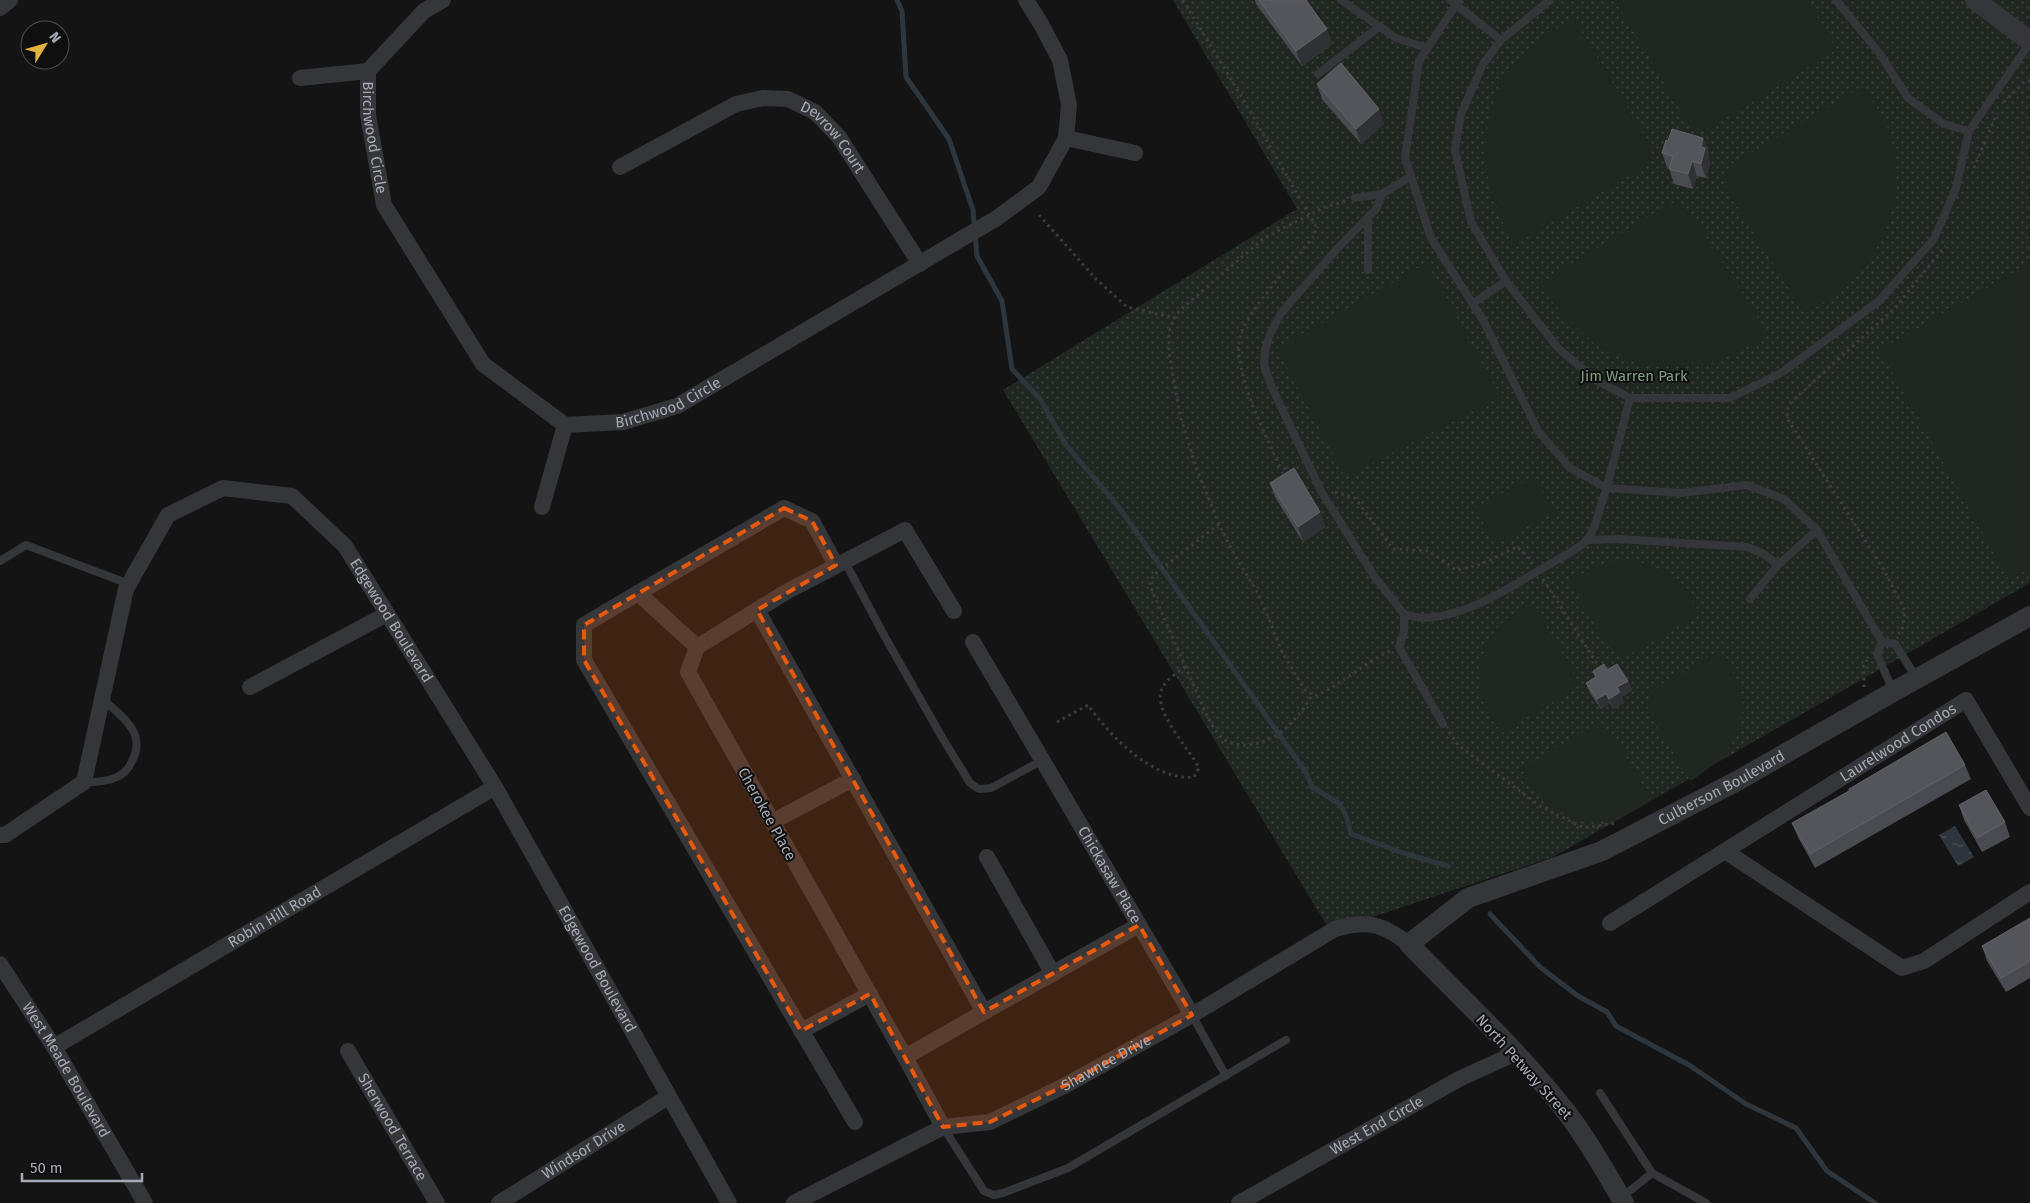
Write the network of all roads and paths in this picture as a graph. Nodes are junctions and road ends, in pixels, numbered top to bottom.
1 (10, 0) edge
2 (443, 0) edge
3 (1026, 0) edge
4 (1183, 0) edge
5 (1341, 0) edge
6 (1550, 0) edge
7 (1836, 0) edge
8 (1974, 0) edge
9 (1455, 2) edge
10 (0, 8) edge
11 (1380, 26) junction
12 (1501, 40) junction
13 (2030, 42) edge
14 (1427, 48) junction
15 (368, 71) junction
16 (1318, 74) dead end
17 (300, 78) dead end
18 (2030, 81) edge
19 (1969, 130) junction
20 (1066, 138) junction
21 (1135, 153) dead end
22 (620, 167) dead end
23 (1973, 171) dead end
24 (1411, 176) junction
25 (1382, 194) junction
26 (1355, 198) joint
27 (1039, 215) dead end
28 (1309, 216) junction
29 (1368, 219) junction
30 (1946, 242) dead end
31 (920, 264) junction
32 (1368, 270) dead end
33 (1506, 281) junction
34 (1472, 304) junction
35 (1175, 318) junction
36 (1630, 398) junction
37 (564, 425) junction
38 (1316, 481) junction
39 (1607, 488) junction
40 (542, 507) dead end
41 (1219, 524) junction
42 (1817, 530) junction
43 (1587, 540) junction
44 (0, 561) edge
45 (840, 562) junction
46 (1778, 565) junction
47 (1538, 571) junction
48 (129, 584) junction
49 (638, 593) junction
50 (1750, 598) dead end
51 (756, 610) junction
52 (954, 611) dead end
53 (387, 614) junction
54 (1404, 614) junction
55 (2030, 616) edge
56 (973, 642) dead end
57 (1882, 642) junction
58 (697, 647) junction
59 (1399, 647) junction
60 (1186, 667) junction
61 (1599, 667) edge
62 (1916, 678) junction
63 (250, 687) dead end
64 (1893, 691) junction
65 (1859, 693) dead end
66 (1313, 694) junction
67 (102, 699) junction
68 (1057, 722) dead end
69 (1443, 724) joint
70 (1043, 760) junction
71 (853, 780) junction
72 (82, 784) junction
73 (495, 787) junction
74 (2030, 807) edge
75 (772, 822) junction
76 (1620, 822) dead end
77 (0, 835) edge
78 (1725, 851) junction
79 (987, 857) dead end
80 (2030, 892) edge
81 (1610, 923) dead end
82 (1139, 925) junction
83 (1408, 944) junction
84 (0, 964) edge
85 (1053, 974) junction
86 (870, 994) junction
87 (984, 1012) junction
88 (1192, 1015) junction
89 (801, 1031) junction
90 (1286, 1040) dead end
91 (54, 1047) junction
92 (348, 1051) dead end
93 (1516, 1054) junction
94 (905, 1057) junction
95 (1226, 1076) junction
96 (1600, 1093) dead end
97 (668, 1097) junction
98 (855, 1122) dead end
99 (943, 1128) junction
100 (1652, 1173) junction
101 (1620, 1201) edge
102 (145, 1203) edge
103 (437, 1203) edge
104 (499, 1203) edge
105 (729, 1203) edge
106 (794, 1203) edge
107 (1239, 1203) edge
108 (1706, 1203) edge

1 - 10 street
2 - 15 street, Birchwood Circle
3 - 20 street, Birchwood Circle
4 - 28 path
5 - 11 lane
6 - 12 lane
7 - 19 lane
8 - 13 street
9 - 12 lane
9 - 14 lane
11 - 14 lane
11 - 16 lane
12 - 33 lane
13 - 19 lane
14 - 24 lane
15 - 17 street
15 - 37 street, Birchwood Circle
18 - 23 path
19 - 36 lane
20 - 21 street
20 - 31 street, Birchwood Circle
22 - 31 street, Devrow Court
24 - 25 lane
24 - 34 lane
25 - 26 lane
25 - 29 lane
26 - 28 path
27 - 35 path
28 - 35 path
28 - 38 path
29 - 32 lane
29 - 38 lane
30 - 57 path
31 - 37 street, Birchwood Circle
33 - 34 lane
33 - 36 lane
34 - 39 lane
35 - 41 path
36 - 39 lane
37 - 40 street
38 - 47 path
38 - 54 lane
39 - 42 lane
39 - 43 lane
41 - 60 path
41 - 66 path
42 - 46 lane
42 - 57 lane
43 - 46 lane
43 - 47 lane
44 - 48 lane
45 - 49 street
45 - 51 street
45 - 52 street
45 - 70 lane
46 - 50 lane
47 - 54 lane
47 - 61 path
48 - 53 street, Edgewood Boulevard
48 - 67 street, Edgewood Boulevard
49 - 58 street
49 - 89 street
51 - 58 street
51 - 71 street
53 - 63 street
53 - 73 street, Edgewood Boulevard
54 - 59 lane
55 - 62 street, Culberson Boulevard
56 - 70 street, Chickasaw Place
57 - 62 lane
57 - 64 lane
57 - 65 path
58 - 75 street, Cherokee Place
59 - 66 path
59 - 69 lane
60 - 66 path
60 - 68 path
62 - 64 street, Culberson Boulevard
64 - 83 street, Culberson Boulevard
67 - 72 street, Edgewood Boulevard
67 - 72 lane
69 - 76 path
70 - 82 street, Chickasaw Place
71 - 75 street
71 - 87 street
72 - 77 street
73 - 91 street, Robin Hill Road
73 - 97 street, Edgewood Boulevard
74 - 78 street, Laurelwood Condos
75 - 86 street, Cherokee Place
78 - 80 street
78 - 81 street, Laurelwood Condos
79 - 85 street
82 - 85 street
82 - 88 street, Chickasaw Place
83 - 88 street, Shawnee Drive
83 - 93 street, North Petway Street
84 - 91 street, West Meade Boulevard
85 - 87 street
86 - 89 street
86 - 94 street, Cherokee Place
87 - 94 street
88 - 95 lane
88 - 99 street, Shawnee Drive
89 - 98 street
90 - 95 lane
91 - 102 street, West Meade Boulevard
92 - 103 street, Sherwood Terrace
93 - 101 street, North Petway Street
93 - 107 street, West End Circle
94 - 99 street, Cherokee Place
95 - 99 lane
96 - 100 lane
97 - 104 street, Windsor Drive
97 - 105 street, Edgewood Boulevard
99 - 106 street, Shawnee Drive
100 - 101 lane
100 - 108 lane

